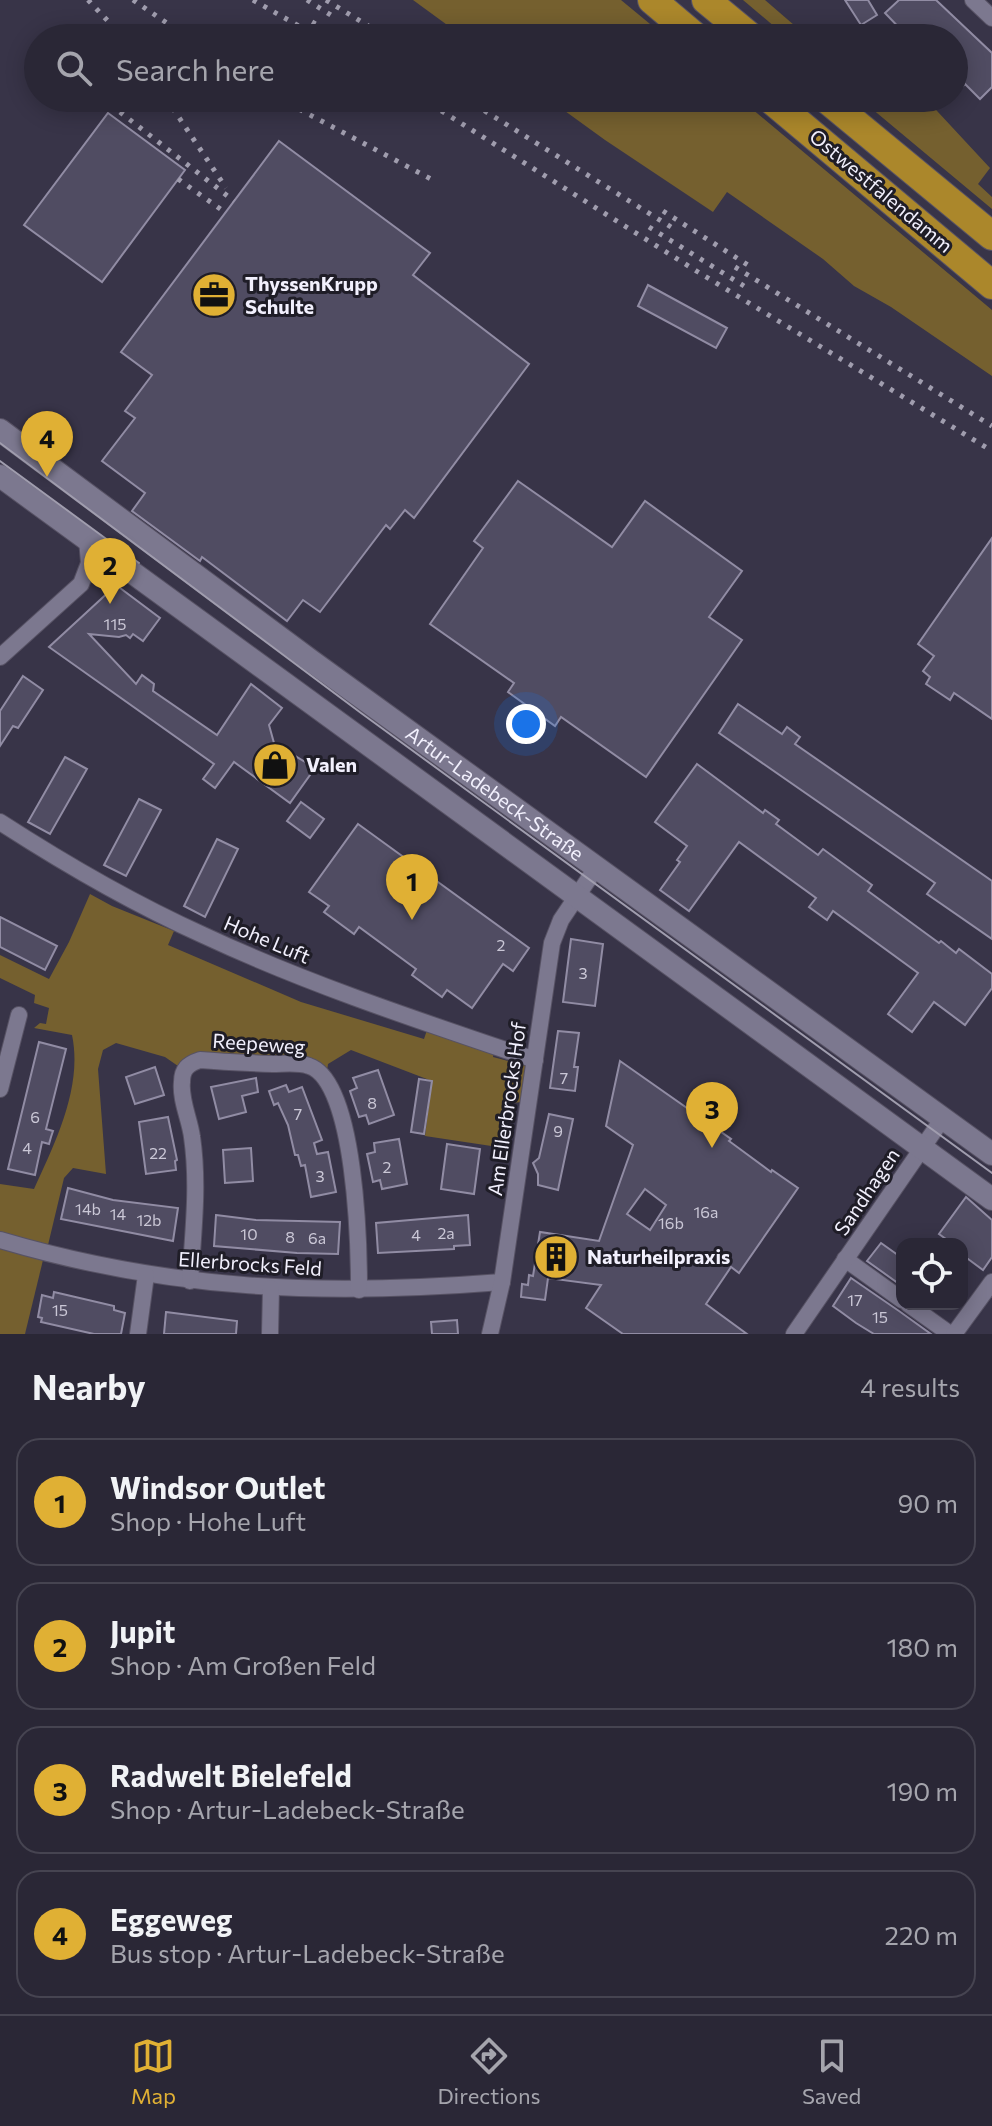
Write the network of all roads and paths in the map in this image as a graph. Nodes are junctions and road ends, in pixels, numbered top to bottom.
1 (652, 0) edge
2 (706, 0) edge
3 (973, 0) edge
4 (992, 18) edge
5 (680, 24) edge
6 (735, 24) edge
7 (786, 112) edge
8 (842, 112) edge
9 (992, 236) edge
10 (992, 285) edge
11 (0, 430) edge
12 (0, 476) edge
13 (87, 539) junction
14 (0, 657) edge
15 (0, 822) edge
16 (596, 868) junction
17 (576, 895) junction
18 (19, 1015) dead end
19 (535, 1060) junction
20 (0, 1089) edge
21 (943, 1118) junction
22 (922, 1147) junction
23 (992, 1154) edge
24 (992, 1199) edge
25 (0, 1240) edge
26 (845, 1259) junction
27 (146, 1275) junction
28 (190, 1281) junction
29 (502, 1282) junction
30 (992, 1282) edge
31 (271, 1288) junction
32 (359, 1290) junction
33 (896, 1296) edge
34 (917, 1310) edge
35 (138, 1334) edge
36 (270, 1334) edge
37 (490, 1334) edge
38 (794, 1334) edge
39 (952, 1334) edge

1 - 5 highway
2 - 6 highway
3 - 4 street
7 - 10 highway, Ostwestfalendamm
8 - 9 highway, Ostwestfalendamm
11 - 16 street, Artur-Ladebeck-Straße
12 - 13 street, Artur-Ladebeck-Straße
13 - 14 street
13 - 17 street, Artur-Ladebeck-Straße
15 - 19 street, Hohe Luft
16 - 17 street, Am Ellerbrocks Hof
16 - 21 street, Artur-Ladebeck-Straße
17 - 19 street, Am Ellerbrocks Hof
17 - 22 street, Artur-Ladebeck-Straße
18 - 20 street
19 - 29 street, Am Ellerbrocks Hof
21 - 22 street, Sandhagen
21 - 23 street, Artur-Ladebeck-Straße
22 - 24 street, Artur-Ladebeck-Straße
22 - 26 street, Sandhagen
25 - 27 street, Ellerbrocks Feld
26 - 33 street, Sandhagen
26 - 38 street, Sandhagen
27 - 28 street, Ellerbrocks Feld
27 - 35 street
28 - 31 street, Ellerbrocks Feld
28 - 32 street, Reepeweg
29 - 32 street, Ellerbrocks Feld
29 - 37 street, Am Ellerbrocks Hof
30 - 39 street
31 - 32 street, Ellerbrocks Feld
31 - 36 street
34 - 39 street

